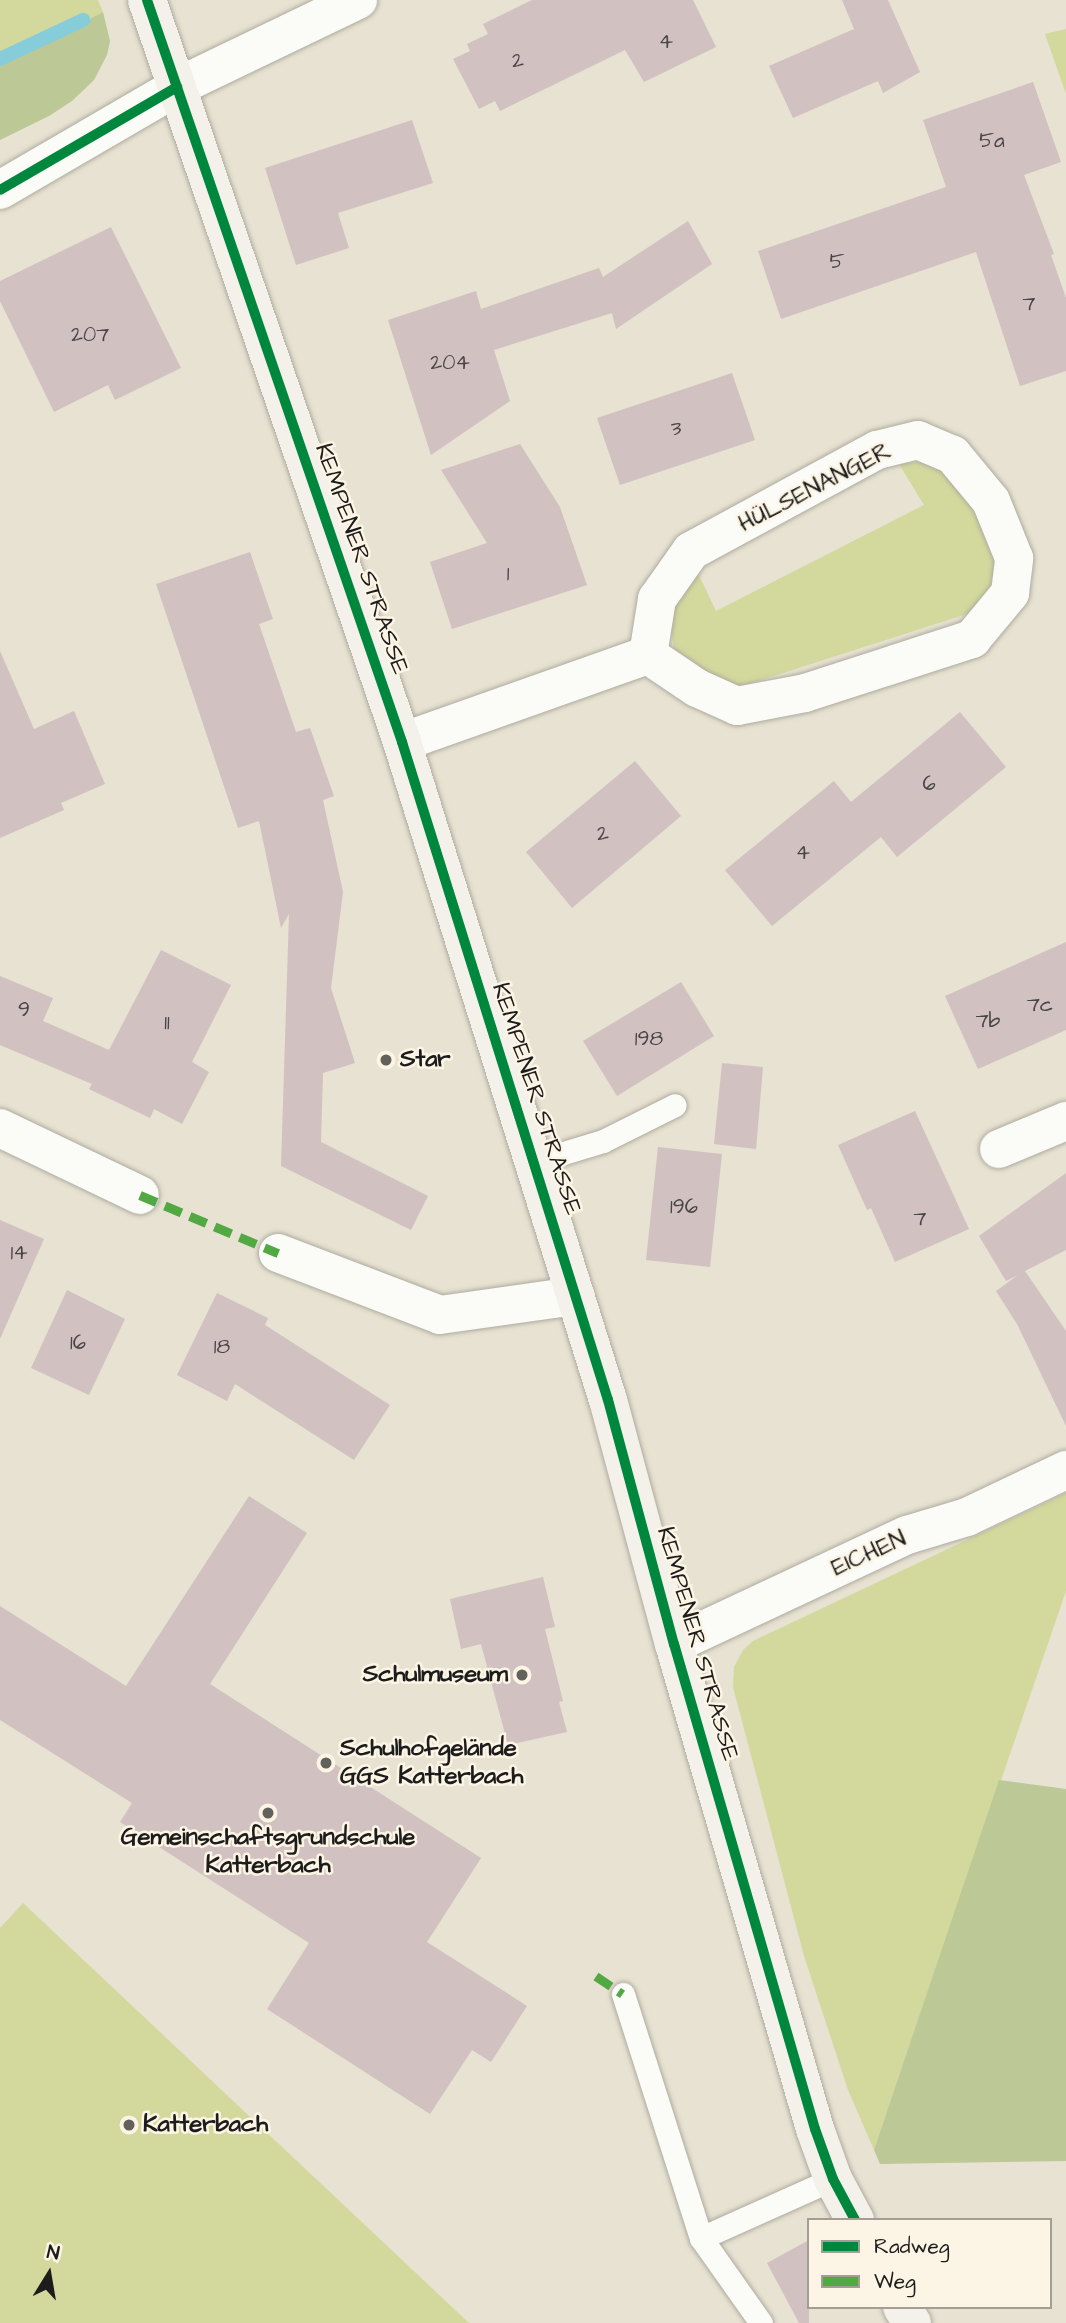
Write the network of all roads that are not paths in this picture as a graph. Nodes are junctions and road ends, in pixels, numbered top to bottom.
1 (147, 0) edge
2 (358, 0) edge
3 (177, 87) junction
4 (0, 190) edge
5 (648, 654) junction
6 (402, 742) junction
7 (675, 1105) dead end
8 (1066, 1121) edge
9 (0, 1128) edge
10 (999, 1149) dead end
11 (534, 1162) junction
12 (140, 1195) dead end
13 (278, 1253) dead end
14 (576, 1296) junction
15 (1066, 1470) edge
16 (674, 1644) junction
17 (623, 1994) dead end
18 (833, 2179) junction
19 (854, 2218) edge
20 (701, 2238) junction
21 (761, 2323) edge

1 - 3 main road, KEMPENER STRASSE
2 - 3 street
3 - 4 street
3 - 6 main road, KEMPENER STRASSE
5 - 5 street, HÜLSENANGER
5 - 6 street
6 - 11 main road, KEMPENER STRASSE
7 - 11 lane
8 - 10 street
9 - 12 street
11 - 14 main road, KEMPENER STRASSE
13 - 14 street
14 - 16 main road, KEMPENER STRASSE
15 - 16 street, EICHEN
16 - 18 main road, KEMPENER STRASSE
17 - 20 lane
18 - 19 main road, KEMPENER STRASSE
18 - 20 lane
20 - 21 lane

